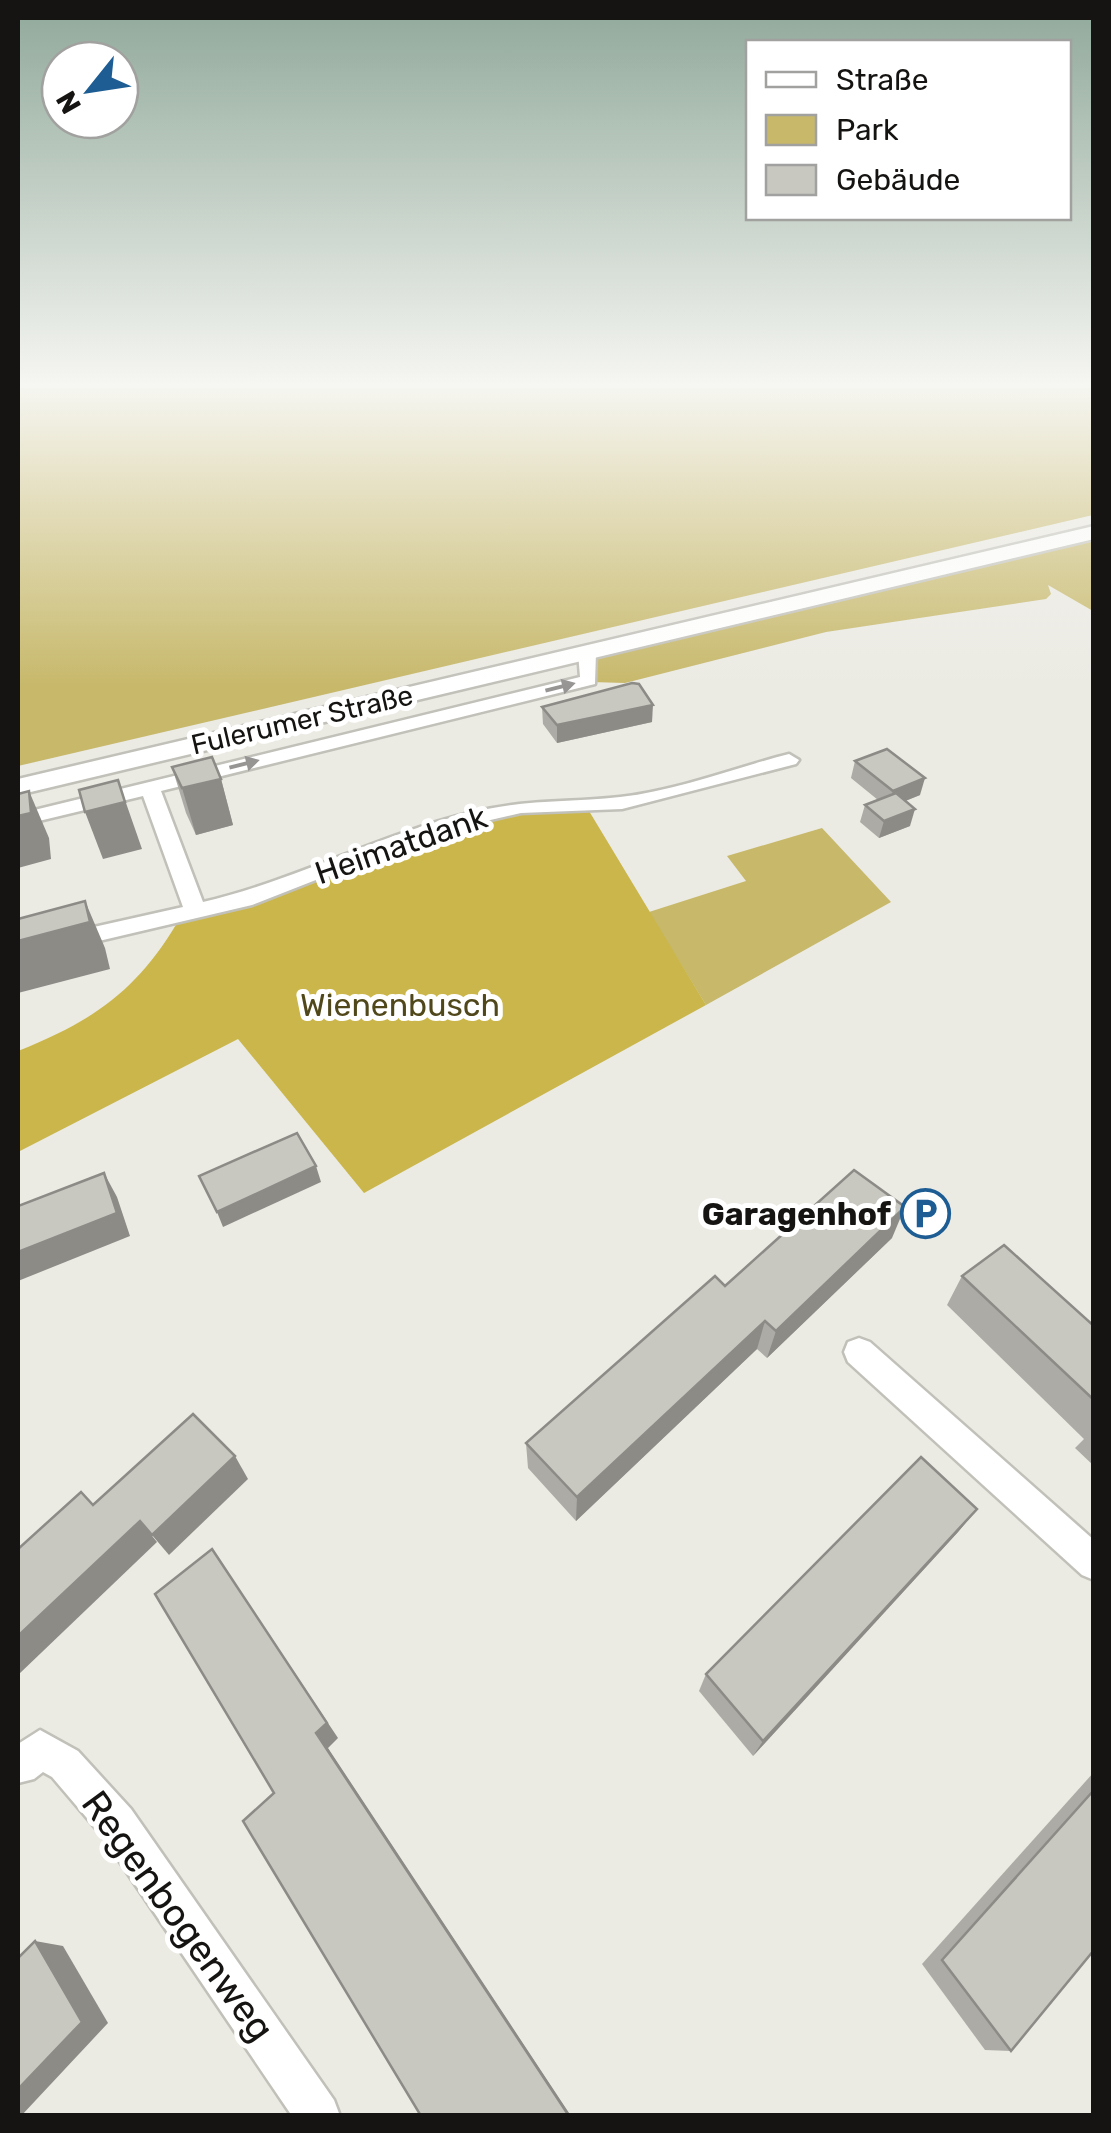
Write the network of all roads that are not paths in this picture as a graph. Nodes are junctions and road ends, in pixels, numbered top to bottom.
1 (1094, 532) edge
2 (586, 652) junction
3 (789, 760) dead end
4 (18, 787) edge
5 (150, 787) junction
6 (18, 820) edge
7 (196, 913) junction
8 (18, 952) edge
9 (858, 1352) dead end
10 (1094, 1563) edge
11 (21, 1766) dead end
12 (318, 2116) edge

1 - 2 main road, Fulerumer Straße
2 - 4 main road, Fulerumer Straße
5 -> 2 street, Fulerumer Straße
3 - 7 street, Heimatdank
5 - 6 street, Fulerumer Straße
5 - 7 street
7 - 8 street, Heimatdank
9 - 10 street
11 - 12 street, Regenbogenweg

